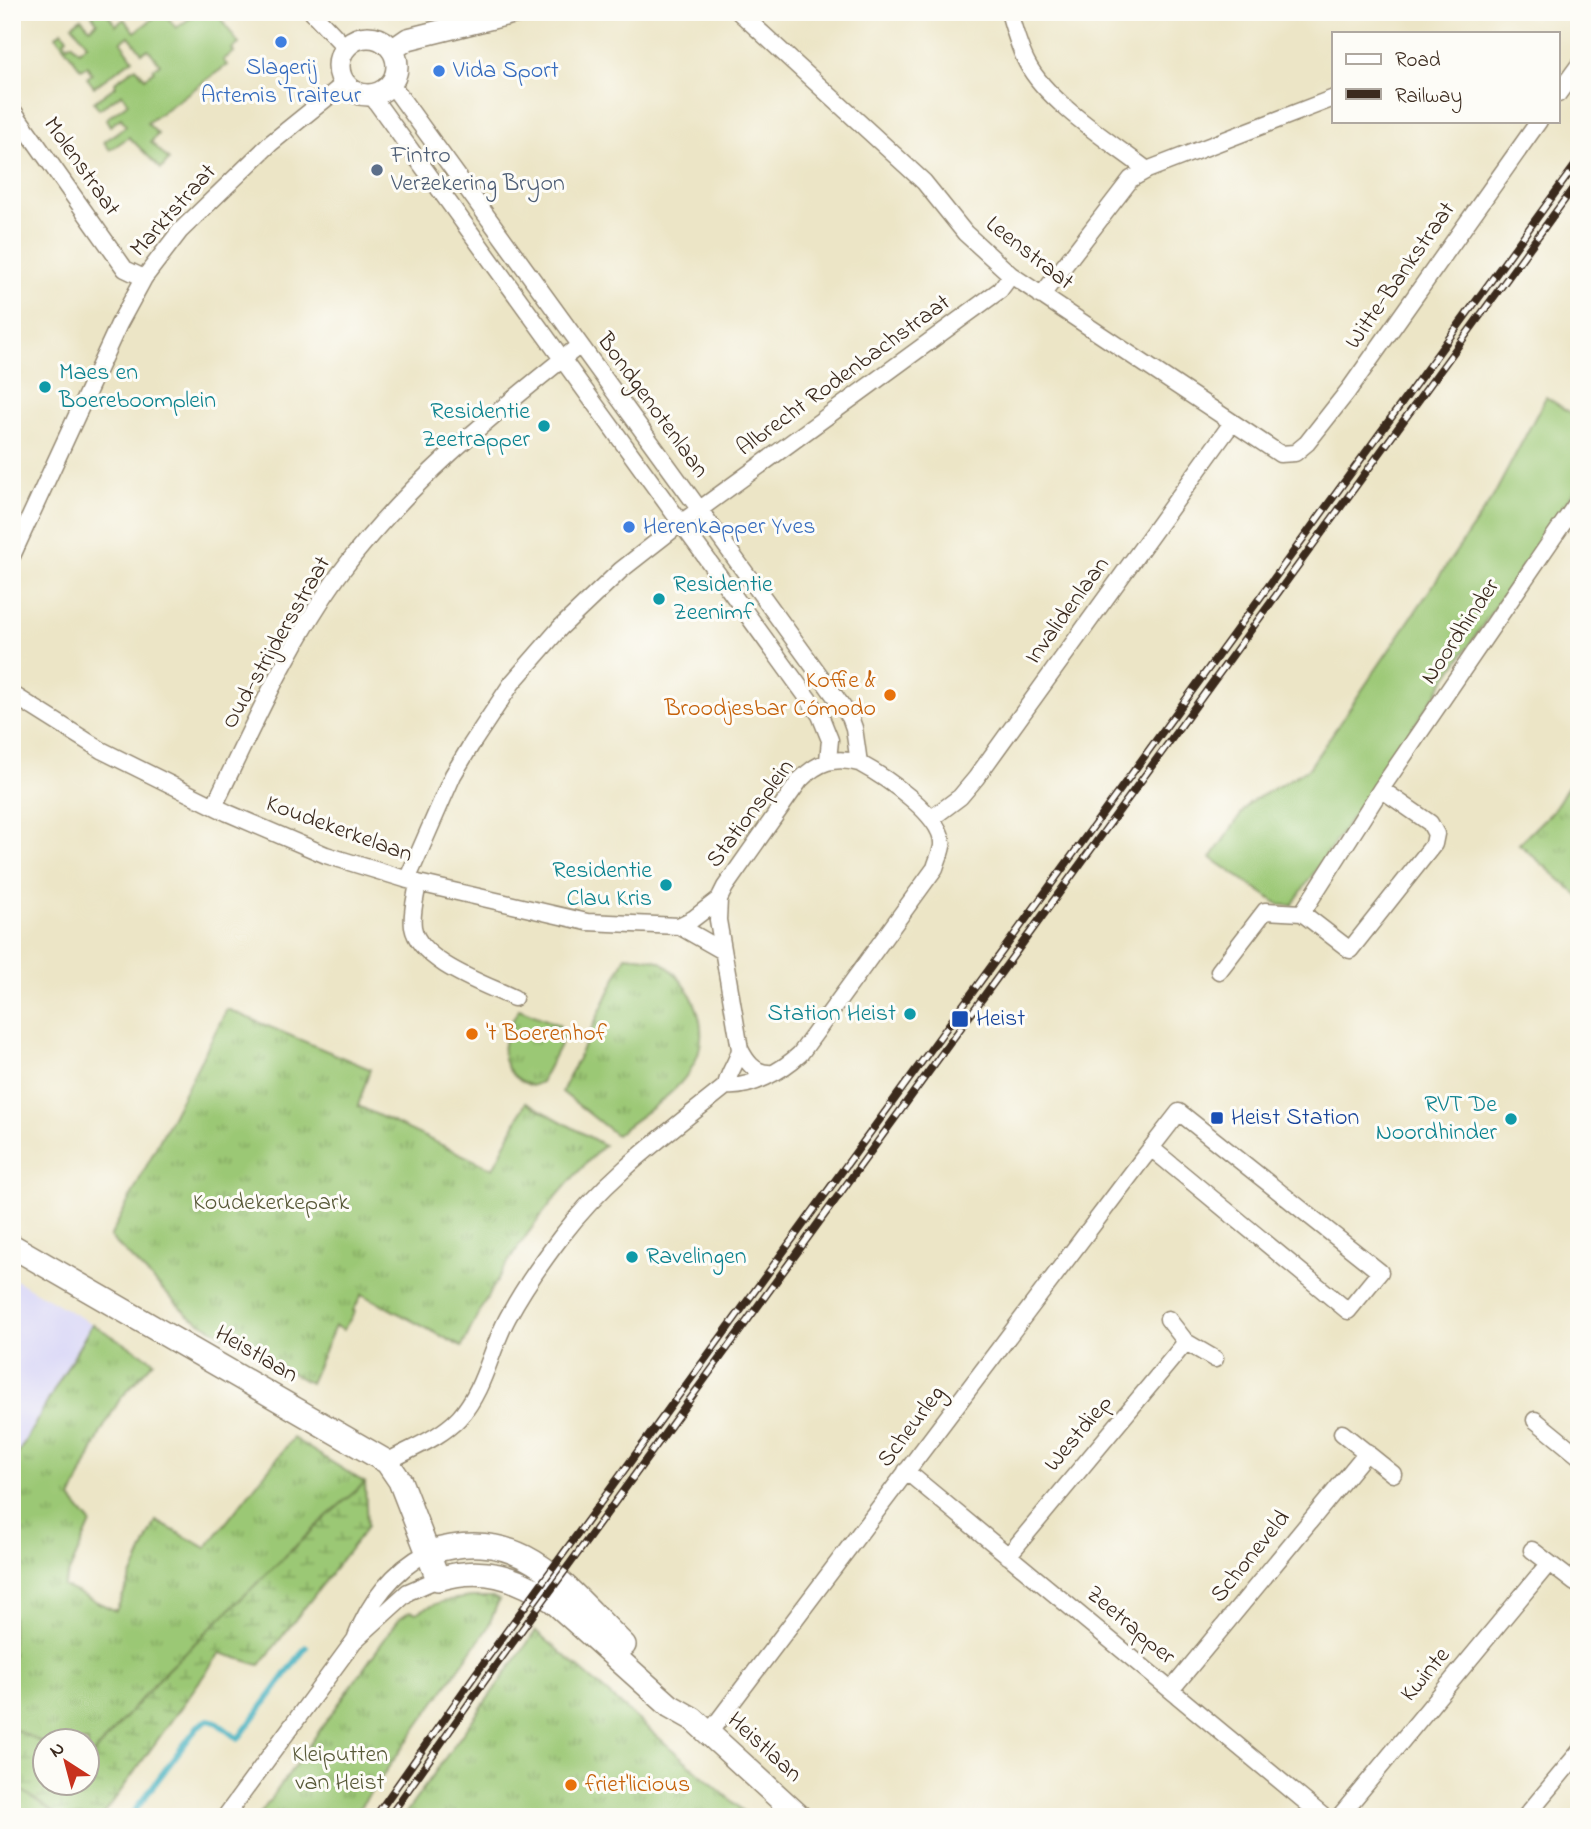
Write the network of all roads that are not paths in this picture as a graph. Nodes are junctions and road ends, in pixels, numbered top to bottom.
1 (313, 12) edge
2 (517, 12) edge
3 (739, 12) edge
4 (1009, 12) edge
5 (345, 47) junction
6 (392, 50) junction
7 (1579, 65) edge
8 (344, 84) junction
9 (391, 84) junction
10 (1560, 91) edge
11 (371, 95) junction
12 (1332, 100) edge
13 (12, 108) edge
14 (1538, 122) edge
15 (1147, 170) junction
16 (1012, 275) junction
17 (144, 278) junction
18 (1041, 296) junction
19 (580, 345) junction
20 (562, 360) junction
21 (1233, 422) junction
22 (1295, 453) joint
23 (1579, 500) edge
24 (700, 510) junction
25 (681, 523) junction
26 (12, 556) edge
27 (12, 694) edge
28 (828, 760) junction
29 (859, 763) junction
30 (1381, 789) junction
31 (214, 806) junction
32 (932, 818) junction
33 (413, 882) junction
34 (719, 899) junction
35 (1302, 913) junction
36 (679, 926) junction
37 (723, 951) junction
38 (1219, 971) dead end
39 (514, 998) dead end
40 (740, 1049) junction
41 (769, 1073) junction
42 (726, 1086) junction
43 (1151, 1148) junction
44 (12, 1246) edge
45 (1168, 1319) dead end
46 (1186, 1342) junction
47 (1215, 1359) dead end
48 (1535, 1420) dead end
49 (1342, 1433) dead end
50 (1367, 1452) junction
51 (1579, 1456) edge
52 (387, 1462) junction
53 (906, 1471) junction
54 (1394, 1474) dead end
55 (1532, 1550) dead end
56 (427, 1552) junction
57 (1008, 1556) junction
58 (1549, 1563) junction
59 (438, 1579) junction
60 (1575, 1583) dead end
61 (354, 1641) junction
62 (1171, 1690) junction
63 (701, 1726) junction
64 (1579, 1752) edge
65 (225, 1817) edge
66 (800, 1817) edge
67 (1324, 1817) edge
68 (1339, 1817) edge
69 (1525, 1817) edge

1 - 5 street
2 - 6 street
3 - 16 street, Leenstraat
4 - 15 street
5 - 6 street
5 - 8 street
6 - 9 street
7 - 10 street
8 - 11 street
8 - 17 street, Marktstraat
9 - 11 street
9 - 19 street, Bondgenotenlaan
11 - 20 street, Bondgenotenlaan
12 - 15 street
13 - 17 street, Molenstraat
14 - 22 street, Witte-Bankstraat
15 - 18 street
16 - 18 street, Leenstraat
16 - 24 street, Albrecht Rodenbachstraat
17 - 26 street, Marktstraat
18 - 21 street, Leenstraat
19 - 20 street, Oud-strijdersstraat
19 - 24 street, Bondgenotenlaan
20 - 25 street, Bondgenotenlaan
20 - 31 street, Oud-strijdersstraat
21 - 22 street, Leenstraat
21 - 32 street, Invalidenlaan
23 - 30 street, Noordhinder
24 - 25 street, Albrecht Rodenbachstraat
24 - 29 street, Bondgenotenlaan
25 - 28 street, Bondgenotenlaan
25 - 33 street, Albrecht Rodenbachstraat
27 - 31 street, Koudekerkelaan
28 - 29 street, Stationsplein
28 - 34 street, Stationsplein
29 - 32 street, Stationsplein
30 - 35 street, Noordhinder
30 - 35 street
31 - 33 street, Koudekerkelaan
32 - 41 street
33 - 36 street, Koudekerkelaan
33 - 39 street, Albrecht Rodenbachstraat
34 - 36 street
34 - 37 street, Stationsplein
35 - 38 street
36 - 37 street, Koudekerkelaan
37 - 40 street, Stationsplein
40 - 41 street
40 - 42 street
41 - 42 street
42 - 52 street
43 - 43 street, Scheurleg
43 - 53 street, Scheurleg
44 - 52 main road, Heistlaan
45 - 46 street
46 - 47 street
46 - 57 street, Westdiep
48 - 51 street
49 - 50 street
50 - 54 street
50 - 62 street, Schoneveld
52 - 56 main road
53 - 57 street, Zeetrapper
53 - 63 street, Scheurleg
55 - 58 street
56 - 59 main road
56 - 61 street
56 - 63 main road, Heistlaan
57 - 62 street, Zeetrapper
58 - 60 street
58 - 68 street, Kwinte
59 - 61 street
59 - 63 main road, Heistlaan
61 - 65 street
62 - 67 street, Zeetrapper
63 - 66 main road, Heistlaan
64 - 69 street

